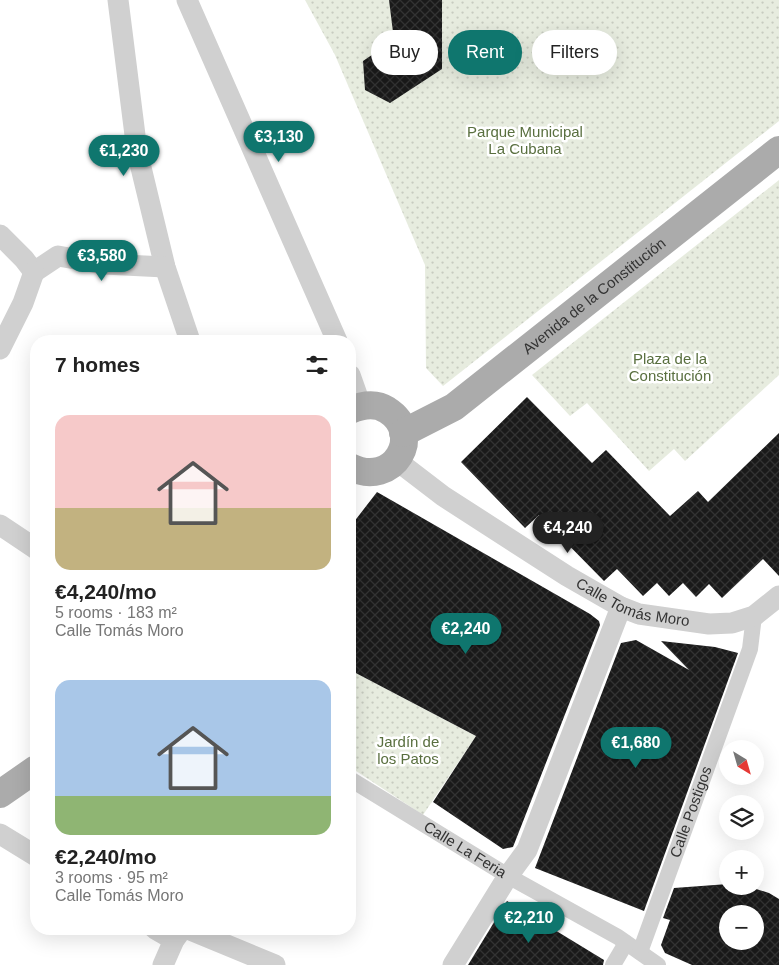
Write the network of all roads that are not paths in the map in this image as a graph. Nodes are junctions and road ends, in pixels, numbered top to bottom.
1 (118, 0) edge
2 (187, 0) edge
3 (779, 150) edge
4 (0, 235) edge
5 (165, 267) junction
6 (34, 272) junction
7 (188, 335) edge
8 (334, 335) edge
9 (0, 349) edge
10 (356, 408) edge
11 (403, 433) junction
12 (396, 460) junction
13 (356, 473) edge
14 (0, 525) edge
15 (30, 545) edge
16 (779, 596) edge
17 (621, 607) junction
18 (754, 616) junction
19 (30, 773) edge
20 (356, 784) edge
21 (0, 794) edge
22 (0, 834) edge
23 (30, 852) edge
24 (508, 876) junction
25 (180, 935) edge
26 (187, 935) edge
27 (626, 942) junction
28 (640, 952) junction
29 (163, 965) edge
30 (275, 965) edge
31 (453, 965) edge
32 (613, 965) edge
33 (658, 965) edge

1 - 5 street
2 - 8 street
3 - 11 main road, Avenida de la Constitución
4 - 6 street
5 - 6 street
5 - 7 street
6 - 9 street
10 - 11 main road
11 - 12 main road
12 - 13 main road
12 - 17 street, Calle Tomás Moro
14 - 15 street
16 - 18 street
17 - 18 street, Calle Tomás Moro
17 - 24 street
18 - 28 street, Calle Postigos
19 - 21 main road
20 - 24 street, Calle La Feria
22 - 23 street
24 - 27 street, Calle La Feria
24 - 31 street
25 - 29 street
26 - 30 street
27 - 28 street, Calle La Feria
27 - 32 street
28 - 33 street, Calle La Feria

